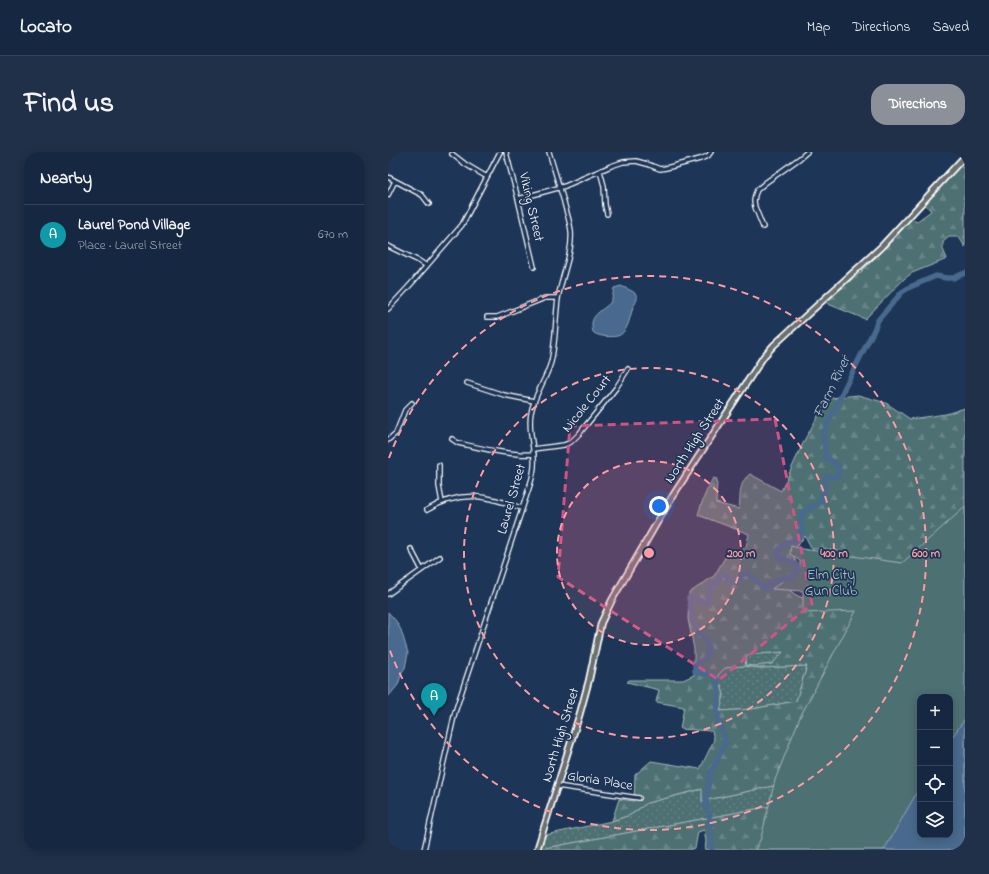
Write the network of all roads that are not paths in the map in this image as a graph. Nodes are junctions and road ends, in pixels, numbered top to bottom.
1 (500, 152) edge
2 (506, 152) edge
3 (549, 152) edge
4 (711, 152) edge
5 (807, 152) edge
6 (452, 154) dead end
7 (965, 156) edge
8 (600, 171) junction
9 (388, 177) edge
10 (487, 177) junction
11 (395, 181) junction
12 (560, 188) junction
13 (388, 195) edge
14 (518, 199) junction
15 (429, 204) dead end
16 (607, 214) dead end
17 (763, 227) dead end
18 (388, 246) edge
19 (427, 266) junction
20 (534, 266) dead end
21 (558, 298) junction
22 (388, 309) edge
23 (487, 317) dead end
24 (628, 368) dead end
25 (467, 383) dead end
26 (534, 401) junction
27 (412, 403) dead end
28 (452, 439) dead end
29 (388, 440) edge
30 (533, 449) junction
31 (534, 454) junction
32 (439, 465) dead end
33 (442, 502) junction
34 (522, 508) junction
35 (427, 510) dead end
36 (411, 549) dead end
37 (440, 557) dead end
38 (422, 570) junction
39 (388, 594) edge
40 (558, 786) junction
41 (639, 798) dead end
42 (424, 850) edge
43 (537, 850) edge

1 - 10 street
2 - 14 street, Viking Street
3 - 12 street, Laurel Street
4 - 8 street
5 - 17 street
6 - 10 street
7 - 40 main road, North High Street
8 - 12 street
8 - 16 street
9 - 11 street
10 - 19 street
11 - 13 street
11 - 15 street
12 - 14 street
12 - 21 street, Laurel Street
14 - 20 street, Viking Street
18 - 19 street
19 - 22 street
21 - 23 street
21 - 26 street, Laurel Street
24 - 30 street, Nicole Court
25 - 26 street
26 - 30 street, Laurel Street
27 - 29 street
28 - 31 street
30 - 31 street, Laurel Street
31 - 34 street, Laurel Street
32 - 33 street
33 - 34 street
33 - 35 street
34 - 42 street, Laurel Street
36 - 38 street
37 - 38 street
38 - 39 street
40 - 41 street, Gloria Place
40 - 43 main road, North High Street

